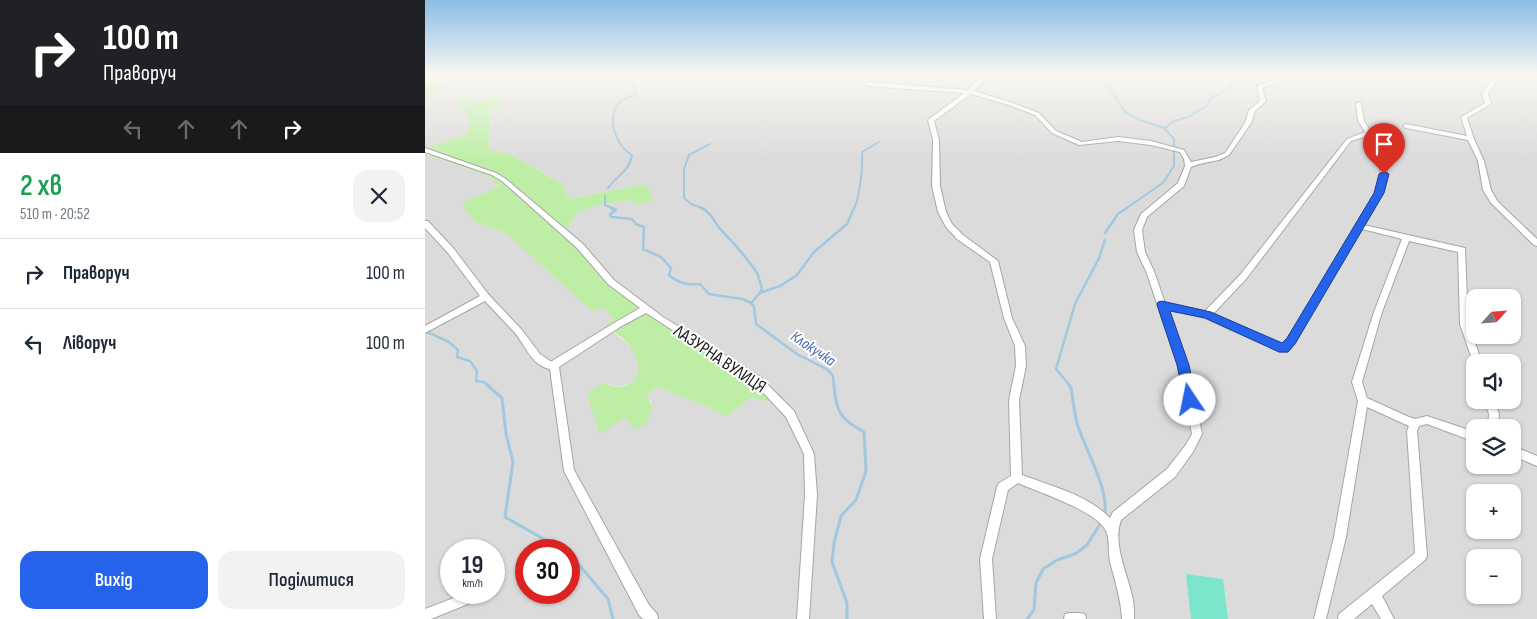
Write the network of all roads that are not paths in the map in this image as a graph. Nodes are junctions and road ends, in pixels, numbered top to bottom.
1 (955, 103) edge
2 (1007, 103) edge
3 (1260, 103) edge
4 (1359, 103) dead end
5 (1488, 103) edge
6 (1406, 126) dead end
7 (1368, 133) junction
8 (1471, 139) junction
9 (425, 150) edge
10 (1188, 166) junction
11 (425, 223) edge
12 (1360, 226) junction
13 (1405, 238) junction
14 (1537, 243) edge
15 (487, 297) junction
16 (1162, 305) junction
17 (646, 309) junction
18 (1207, 315) junction
19 (425, 329) edge
20 (1474, 354) edge
21 (554, 365) junction
22 (1363, 401) junction
23 (1415, 422) junction
24 (1466, 434) edge
25 (1521, 454) edge
26 (1537, 461) edge
27 (1017, 478) junction
28 (1109, 524) junction
29 (1373, 594) junction
30 (454, 604) edge
31 (425, 615) edge
32 (652, 619) edge
33 (803, 619) edge
34 (991, 619) edge
35 (1070, 619) edge
36 (1079, 619) edge
37 (1128, 619) edge
38 (1320, 619) edge
39 (1344, 619) edge
40 (1388, 619) edge

1 - 27 street
2 - 10 street
3 - 10 street
4 - 7 street
5 - 8 street
6 - 8 street
7 - 12 street
7 - 18 street
8 - 14 street
9 - 17 street, ЛАЗУРНА ВУЛИЦЯ
10 - 16 street
11 - 15 street
12 - 13 street
12 - 18 street
13 - 20 street
13 - 22 street
15 - 19 street
15 - 21 street
16 - 18 street
16 - 28 street
17 - 21 street
17 - 33 street, ЛАЗУРНА ВУЛИЦЯ
21 - 32 street
22 - 23 street
22 - 38 street
23 - 24 street
23 - 29 street
25 - 26 street
27 - 28 street
27 - 34 street
28 - 37 street
29 - 39 street
29 - 40 street
30 - 31 street
35 - 36 street

